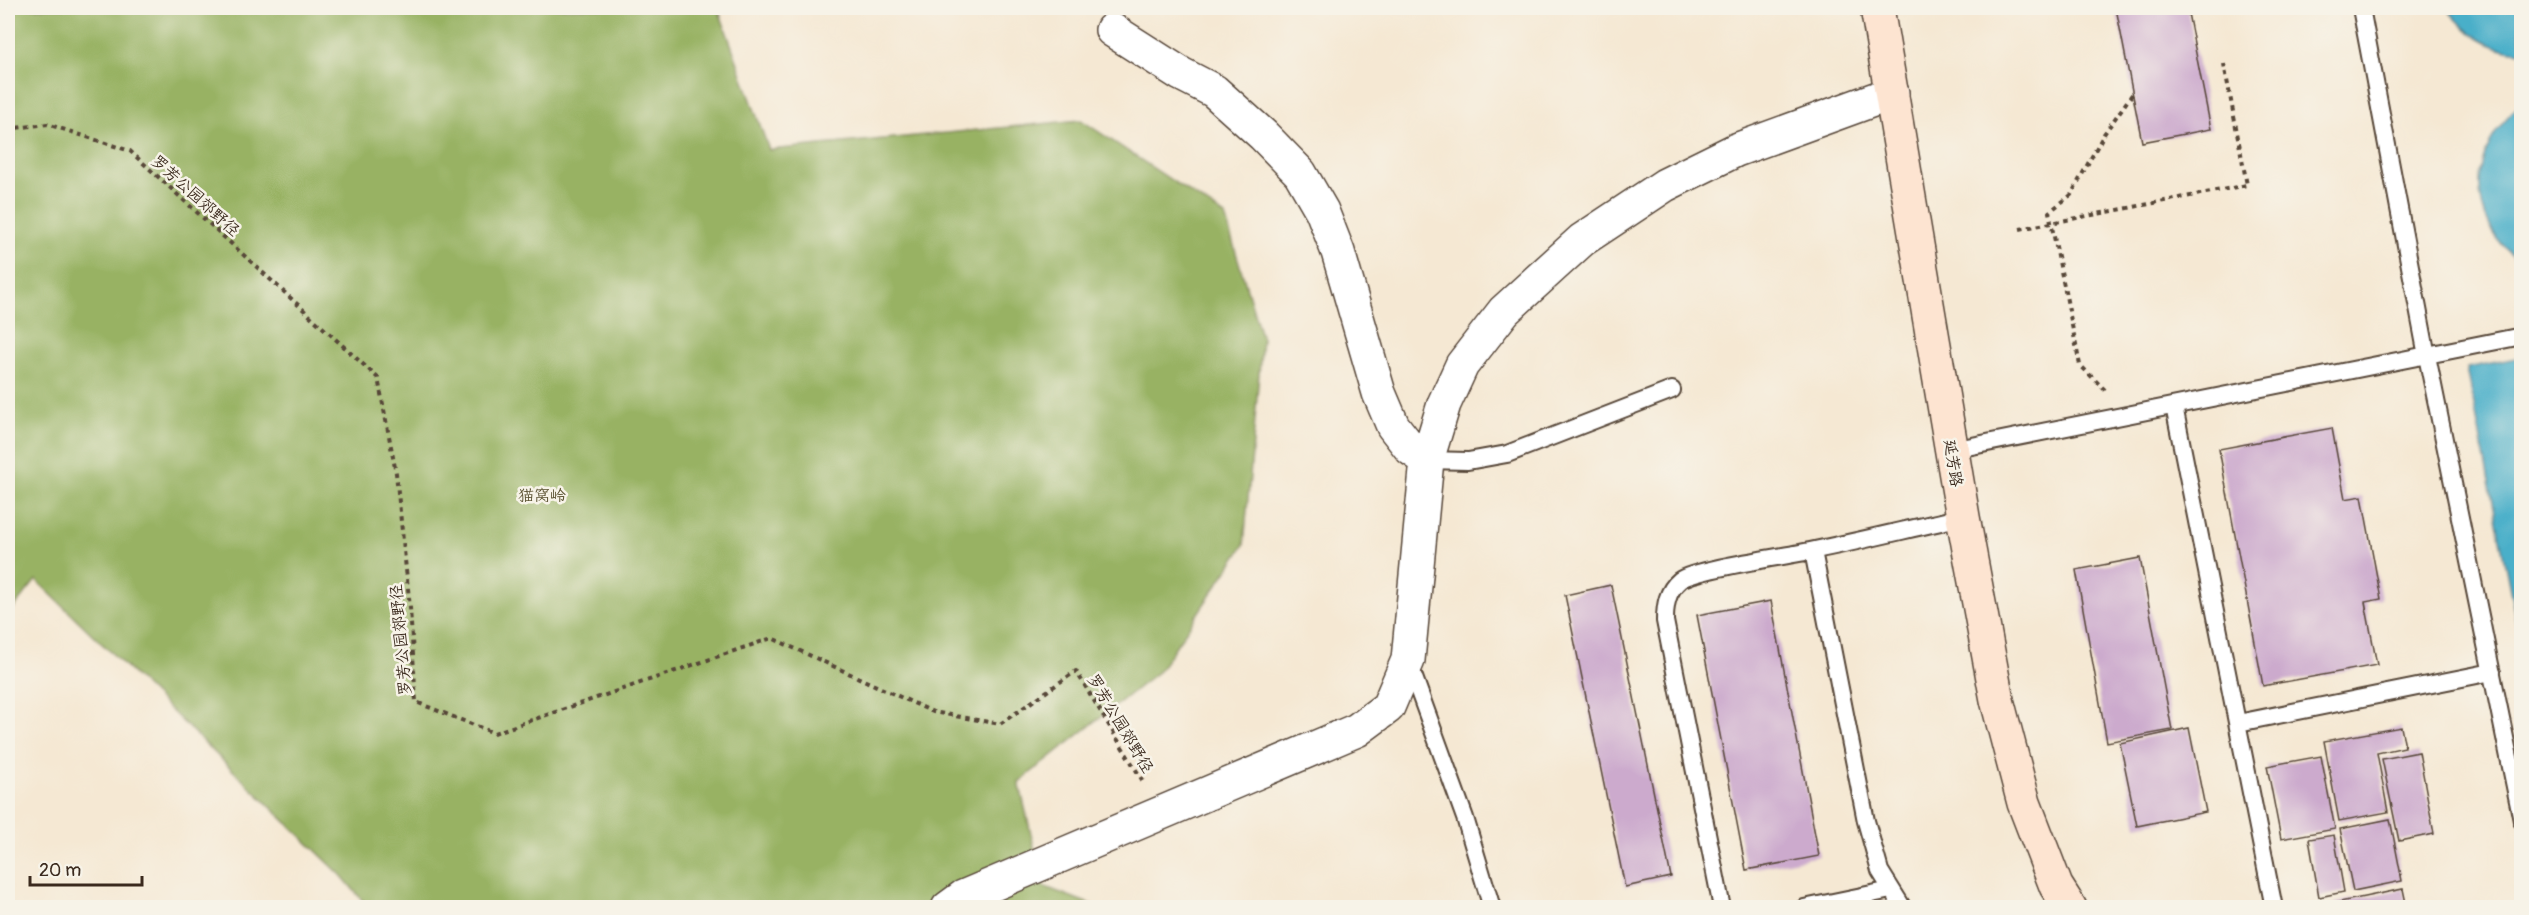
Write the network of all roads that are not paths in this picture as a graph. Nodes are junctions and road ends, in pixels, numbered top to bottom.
1 (1877, 8) edge
2 (2361, 8) edge
3 (1112, 30) dead end
4 (1892, 93) junction
5 (2522, 336) edge
6 (2427, 356) junction
7 (1672, 390) dead end
8 (2174, 406) junction
9 (1952, 450) junction
10 (1427, 460) junction
11 (1963, 517) junction
12 (1813, 550) junction
13 (1408, 660) junction
14 (2492, 672) junction
15 (2238, 723) junction
16 (2521, 813) edge
17 (1891, 890) junction
18 (1856, 902) edge
19 (948, 908) edge
20 (1492, 908) edge
21 (1722, 908) edge
22 (1804, 908) edge
23 (1903, 908) edge
24 (2070, 908) edge
25 (2274, 908) edge

1 - 4 main road, 延芳路
2 - 6 lane
3 - 10 street
4 - 9 main road, 延芳路
4 - 10 street
5 - 6 lane
6 - 8 lane
6 - 14 lane
7 - 10 lane
8 - 9 lane
8 - 15 lane
9 - 11 main road, 延芳路
10 - 13 street
11 - 12 lane
11 - 24 main road, 延芳路
12 - 17 lane
12 - 21 lane
13 - 19 street
13 - 20 lane
14 - 15 lane
14 - 16 lane
15 - 25 lane
17 - 18 lane
17 - 23 lane
18 - 22 lane

